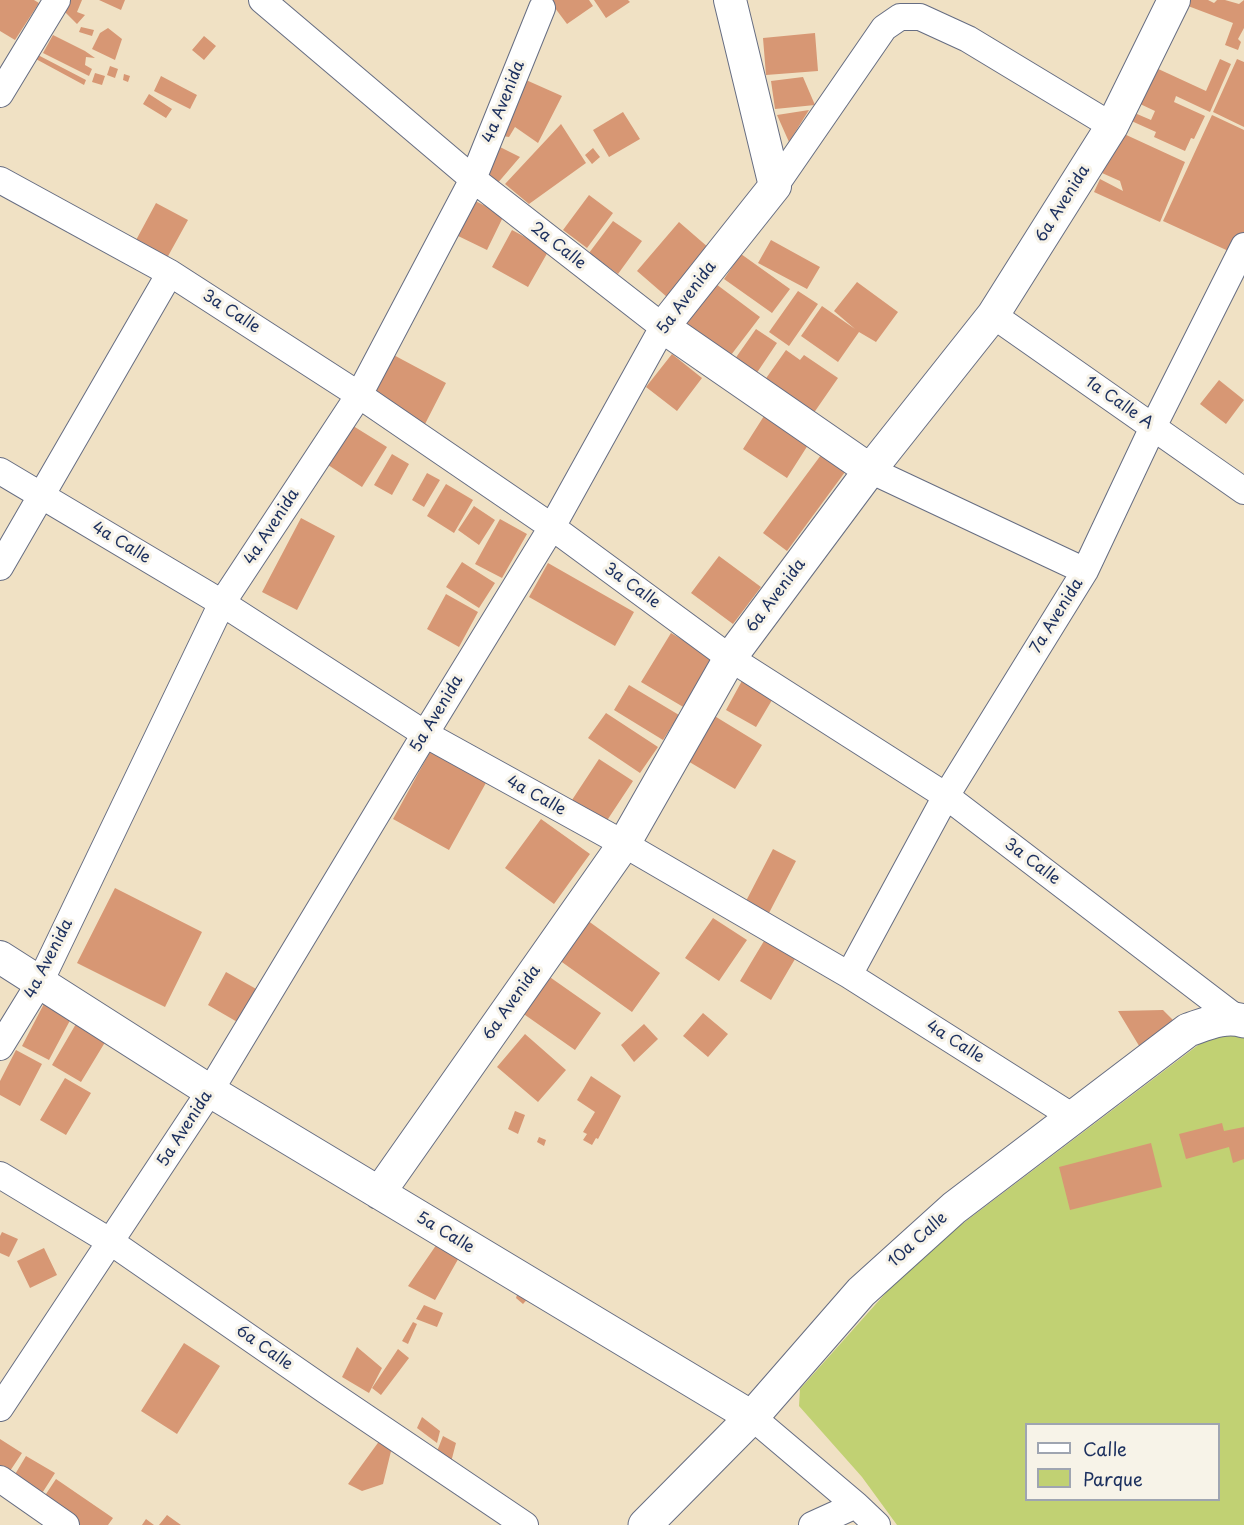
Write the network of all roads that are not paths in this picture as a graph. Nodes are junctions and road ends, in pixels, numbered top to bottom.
1 (57, 0) edge
2 (262, 0) edge
3 (730, 0) edge
4 (1174, 0) edge
5 (542, 8) dead end
6 (0, 94) edge
7 (1112, 126) junction
8 (473, 179) junction
9 (0, 180) edge
10 (775, 186) junction
11 (1244, 246) edge
12 (170, 273) junction
13 (993, 315) junction
14 (663, 327) junction
15 (359, 395) junction
16 (1153, 427) junction
17 (0, 471) edge
18 (870, 471) junction
19 (1244, 491) edge
20 (42, 496) junction
21 (552, 527) junction
22 (0, 567) edge
23 (1085, 571) junction
24 (222, 603) junction
25 (730, 658) junction
26 (425, 734) junction
27 (946, 796) junction
28 (624, 844) junction
29 (0, 957) edge
30 (849, 975) junction
31 (39, 982) junction
32 (1241, 1020) edge
33 (0, 1047) edge
34 (210, 1091) junction
35 (1073, 1117) junction
36 (0, 1175) edge
37 (379, 1193) junction
38 (111, 1242) junction
39 (0, 1408) edge
40 (752, 1417) junction
41 (0, 1479) edge
42 (856, 1504) junction
43 (66, 1525) edge
44 (525, 1525) edge
45 (645, 1525) edge
46 (812, 1525) edge
47 (877, 1525) edge

1 - 6 street
2 - 8 street, 2a Calle
3 - 10 street
4 - 7 street, 6a Avenida
5 - 8 street, 4a Avenida
7 - 10 street, 5a Avenida
7 - 13 street, 6a Avenida
8 - 14 street, 2a Calle
8 - 15 street, 4a Avenida
9 - 12 street, 3a Calle
10 - 14 street, 5a Avenida
11 - 16 street, 7a Avenida
12 - 15 street, 3a Calle
12 - 20 street
13 - 16 street, 1a Calle A
13 - 18 street, 6a Avenida
14 - 18 street, 2a Calle
14 - 21 street, 5a Avenida
15 - 21 street, 3a Calle
15 - 24 street, 4a Avenida
16 - 19 street, 1a Calle A
16 - 23 street, 7a Avenida
17 - 20 street, 4a Calle
18 - 23 street
18 - 25 street, 6a Avenida
20 - 22 street
20 - 24 street, 4a Calle
21 - 25 street, 3a Calle
21 - 26 street, 5a Avenida
23 - 27 street, 7a Avenida
24 - 26 street, 4a Calle
24 - 31 street, 4a Avenida
25 - 27 street, 3a Calle
25 - 28 street, 6a Avenida
26 - 28 street, 4a Calle
26 - 34 street, 5a Avenida
27 - 30 street, 7a Avenida
27 - 32 street, 3a Calle
28 - 30 street, 4a Calle
28 - 37 street, 6a Avenida
29 - 31 street, 5a Calle
30 - 35 street, 4a Calle
31 - 33 street, 4a Avenida
31 - 34 street, 5a Calle
32 - 35 main road, 10a Calle
34 - 37 street, 5a Calle
34 - 38 street, 5a Avenida
35 - 40 main road, 10a Calle
36 - 38 street, 6a Calle
37 - 40 street, 5a Calle
38 - 39 street, 5a Avenida
38 - 44 street, 6a Calle
40 - 42 street, 5a Calle
40 - 45 main road, 10a Calle
41 - 43 street
42 - 46 street
42 - 47 street, 5a Calle

